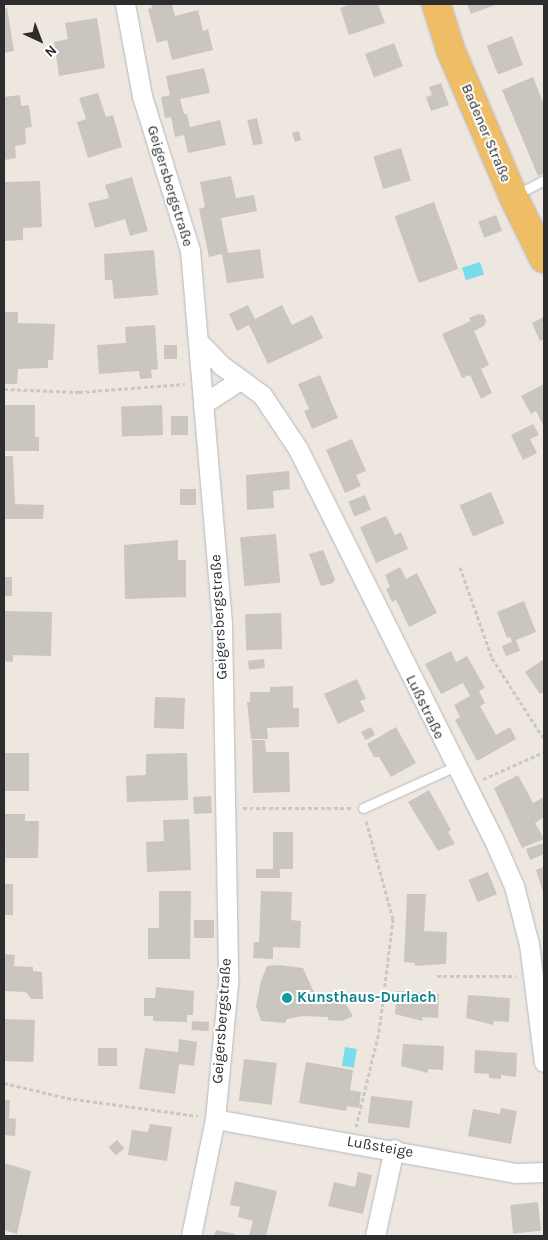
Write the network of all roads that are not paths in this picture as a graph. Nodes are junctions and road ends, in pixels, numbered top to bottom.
1 (125, 4) edge
2 (436, 4) edge
3 (544, 180) edge
4 (513, 196) junction
5 (544, 260) edge
6 (198, 341) junction
7 (240, 380) junction
8 (203, 404) junction
9 (454, 767) junction
10 (363, 808) road end
11 (544, 1062) edge
12 (215, 1119) junction
13 (394, 1149) junction
14 (544, 1172) edge
15 (191, 1236) edge
16 (375, 1236) edge

1 - 6 street, Geigersbergstraße
2 - 4 main road, Badener Straße
3 - 4 lane
4 - 5 main road, Badener Straße
6 - 7 street, Lußstraße
6 - 8 street, Geigersbergstraße
7 - 8 street
7 - 9 street, Lußstraße
8 - 12 street, Geigersbergstraße
9 - 10 lane
9 - 11 street, Lußstraße
12 - 13 street, Lußsteige
12 - 15 street, Geigersbergstraße
13 - 14 street, Lußsteige
13 - 16 street

